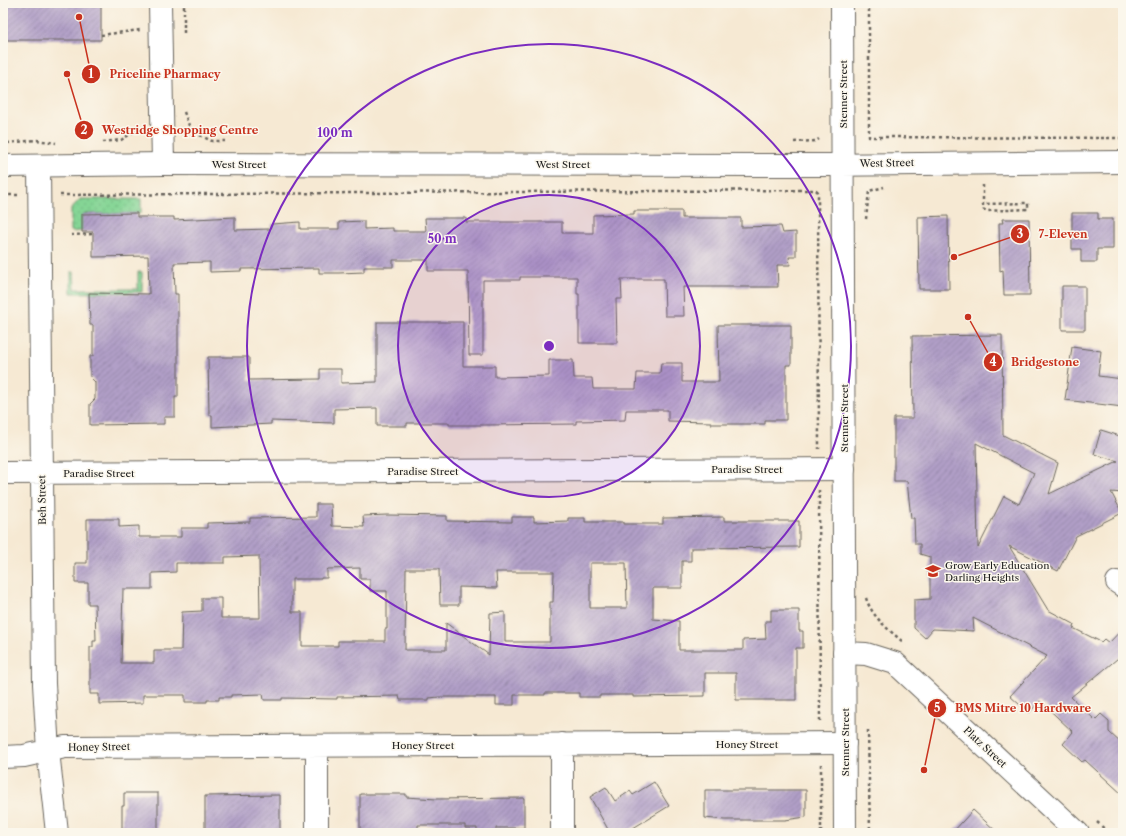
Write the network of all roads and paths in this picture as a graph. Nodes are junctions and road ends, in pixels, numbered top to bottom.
1 (160, 3) edge
2 (184, 3) edge
3 (842, 3) edge
4 (869, 3) edge
5 (140, 30) dead end
6 (101, 36) dead end
7 (184, 41) dead end
8 (184, 108) dead end
9 (139, 130) dead end
10 (1123, 138) edge
11 (819, 139) dead end
12 (227, 141) dead end
13 (99, 142) dead end
14 (787, 142) dead end
15 (61, 143) dead end
16 (3, 144) edge
17 (1123, 162) edge
18 (163, 164) junction
19 (843, 164) junction
20 (3, 166) edge
21 (39, 166) junction
22 (983, 184) dead end
23 (3, 195) edge
24 (39, 195) junction
25 (983, 204) junction
26 (95, 234) dead end
27 (71, 235) dead end
28 (818, 469) junction
29 (844, 469) junction
30 (3, 473) edge
31 (42, 473) junction
32 (844, 653) junction
33 (820, 743) junction
34 (845, 743) junction
35 (562, 744) junction
36 (317, 746) junction
37 (48, 751) junction
38 (3, 757) edge
39 (57, 833) edge
40 (318, 833) edge
41 (562, 833) edge
42 (821, 833) edge
43 (845, 833) edge
44 (1078, 833) edge

1 - 18 street
2 - 7 path
3 - 19 street, Stenner Street
4 - 10 path
5 - 6 path
8 - 12 path
9 - 13 path
11 - 14 path
15 - 16 path
17 - 19 street, West Street
18 - 19 street, West Street
18 - 21 street, West Street
19 - 29 street, Stenner Street
20 - 21 street, West Street
21 - 24 street, Beh Street
22 - 25 path
23 - 24 path
24 - 28 path
24 - 31 street, Beh Street
25 - 25 path
26 - 27 path
28 - 29 street, Paradise Street
28 - 31 street, Paradise Street
28 - 33 path
29 - 32 street, Stenner Street
30 - 31 street, Paradise Street
31 - 37 street, Beh Street
32 - 34 street, Stenner Street
32 - 44 street, Platz Street
33 - 34 street, Honey Street
33 - 35 street, Honey Street
33 - 42 path
34 - 43 street, Stenner Street
35 - 36 street, Honey Street
35 - 41 street
36 - 37 street, Honey Street
36 - 40 street
37 - 38 street, Honey Street
37 - 39 street, Beh Street

